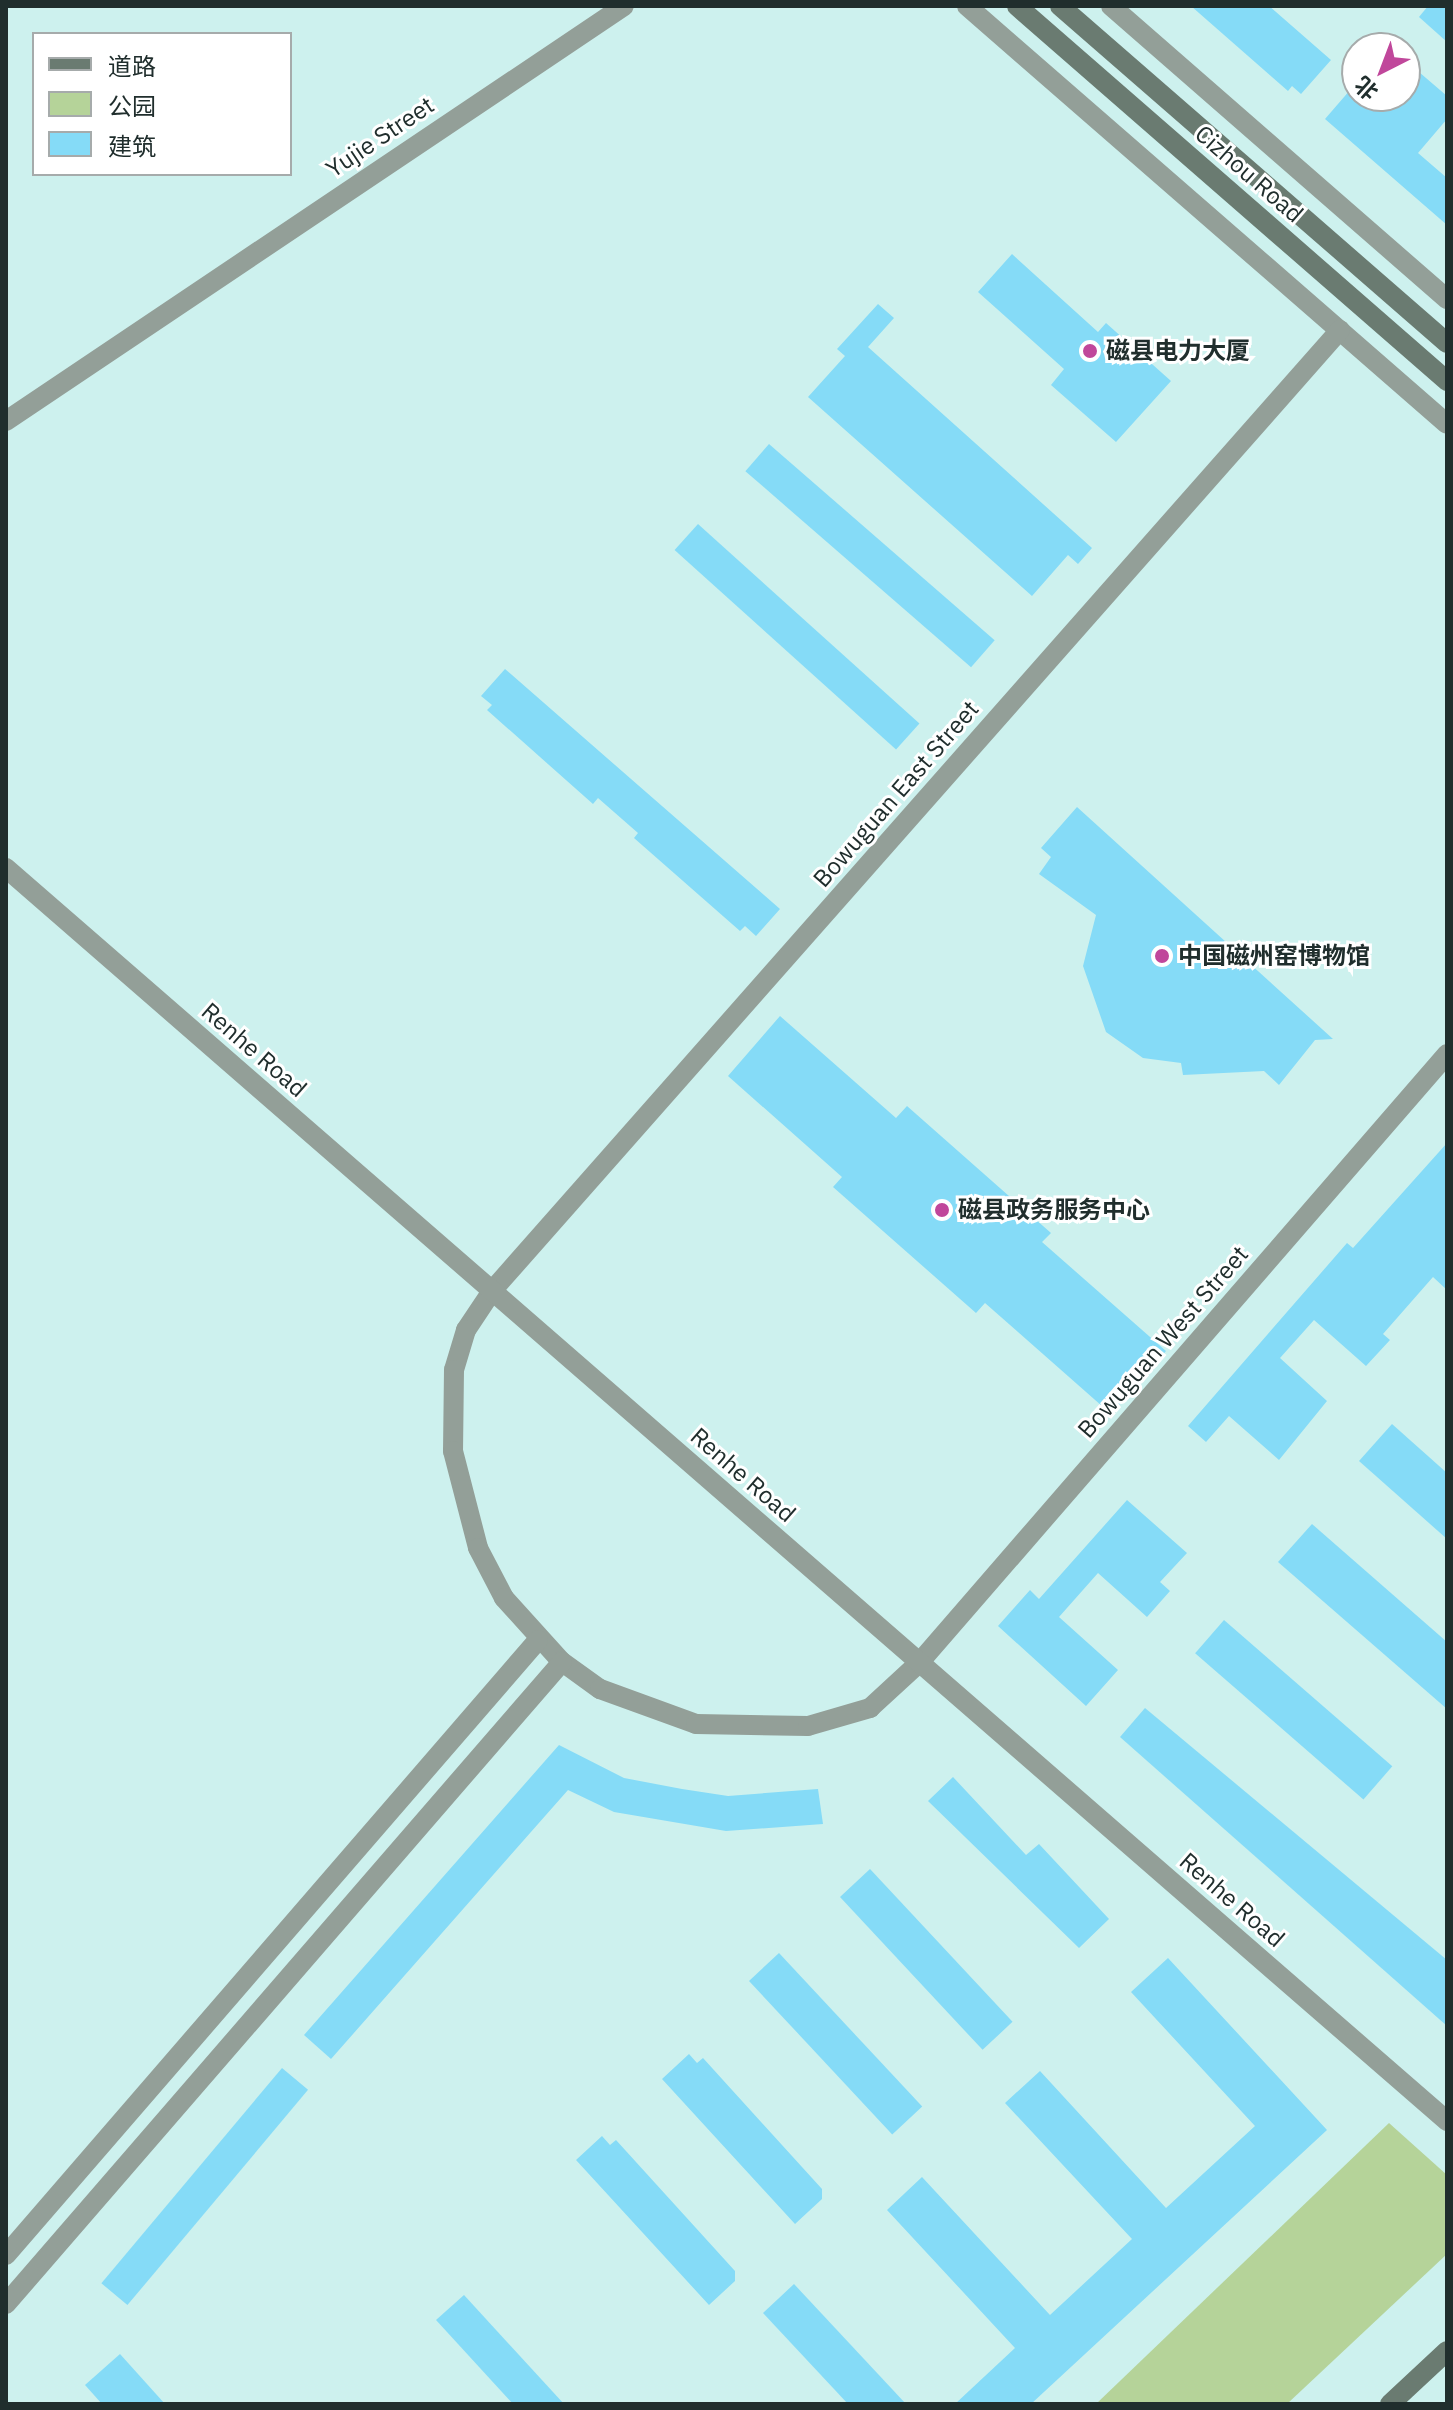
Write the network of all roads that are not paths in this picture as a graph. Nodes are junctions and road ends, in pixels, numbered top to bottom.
1 (624, 6) edge
2 (967, 6) edge
3 (1017, 6) edge
4 (1060, 6) edge
5 (1111, 6) edge
6 (1447, 299) edge
7 (1340, 330) junction
8 (1447, 343) edge
9 (1447, 381) edge
10 (6, 421) edge
11 (1447, 424) edge
12 (6, 868) edge
13 (1447, 1054) edge
14 (492, 1291) junction
15 (538, 1640) junction
16 (562, 1662) junction
17 (919, 1663) junction
18 (1447, 2121) edge
19 (6, 2255) edge
20 (6, 2304) edge
21 (1447, 2351) edge
22 (1390, 2404) edge

1 - 10 street, Yujie Street
2 - 7 street
3 - 9 main road, Cizhou Road
4 - 8 main road
5 - 6 street
7 - 11 street
7 - 14 street, Bowuguan East Street
12 - 14 street, Renhe Road
13 - 17 street, Bowuguan West Street
14 - 15 street, Bowuguan East Street
14 - 17 street, Renhe Road
15 - 16 street, Bowuguan East Street
15 - 19 street
16 - 17 street, Bowuguan West Street
16 - 20 street
17 - 18 street, Renhe Road
21 - 22 main road

